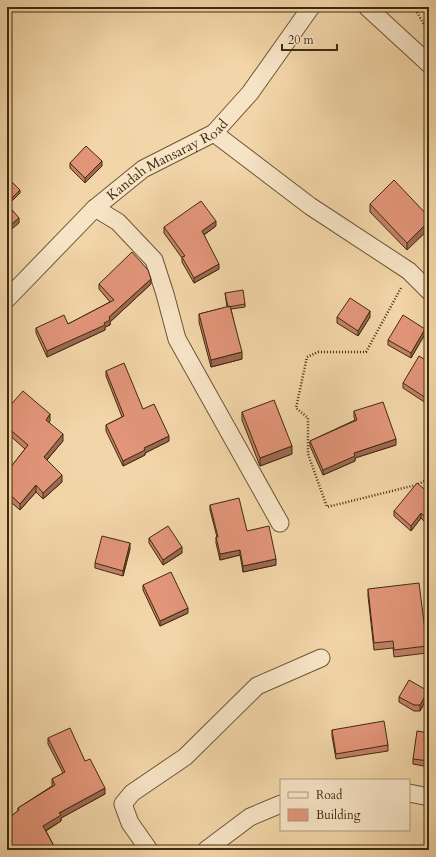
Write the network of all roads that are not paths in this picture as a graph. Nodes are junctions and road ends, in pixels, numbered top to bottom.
1 (311, 7) edge
2 (367, 7) edge
3 (429, 64) edge
4 (214, 133) junction
5 (95, 208) junction
6 (429, 291) edge
7 (7, 300) edge
8 (280, 523) dead end
9 (321, 658) dead end
10 (410, 792) edge
11 (429, 796) edge
12 (280, 804) edge
13 (149, 850) edge
14 (206, 850) edge

1 - 4 street, Kandah Mansaray Road
2 - 3 street
4 - 5 street, Kandah Mansaray Road
4 - 6 street
5 - 7 street, Kandah Mansaray Road
5 - 8 street
9 - 13 street
10 - 11 street
12 - 14 street

